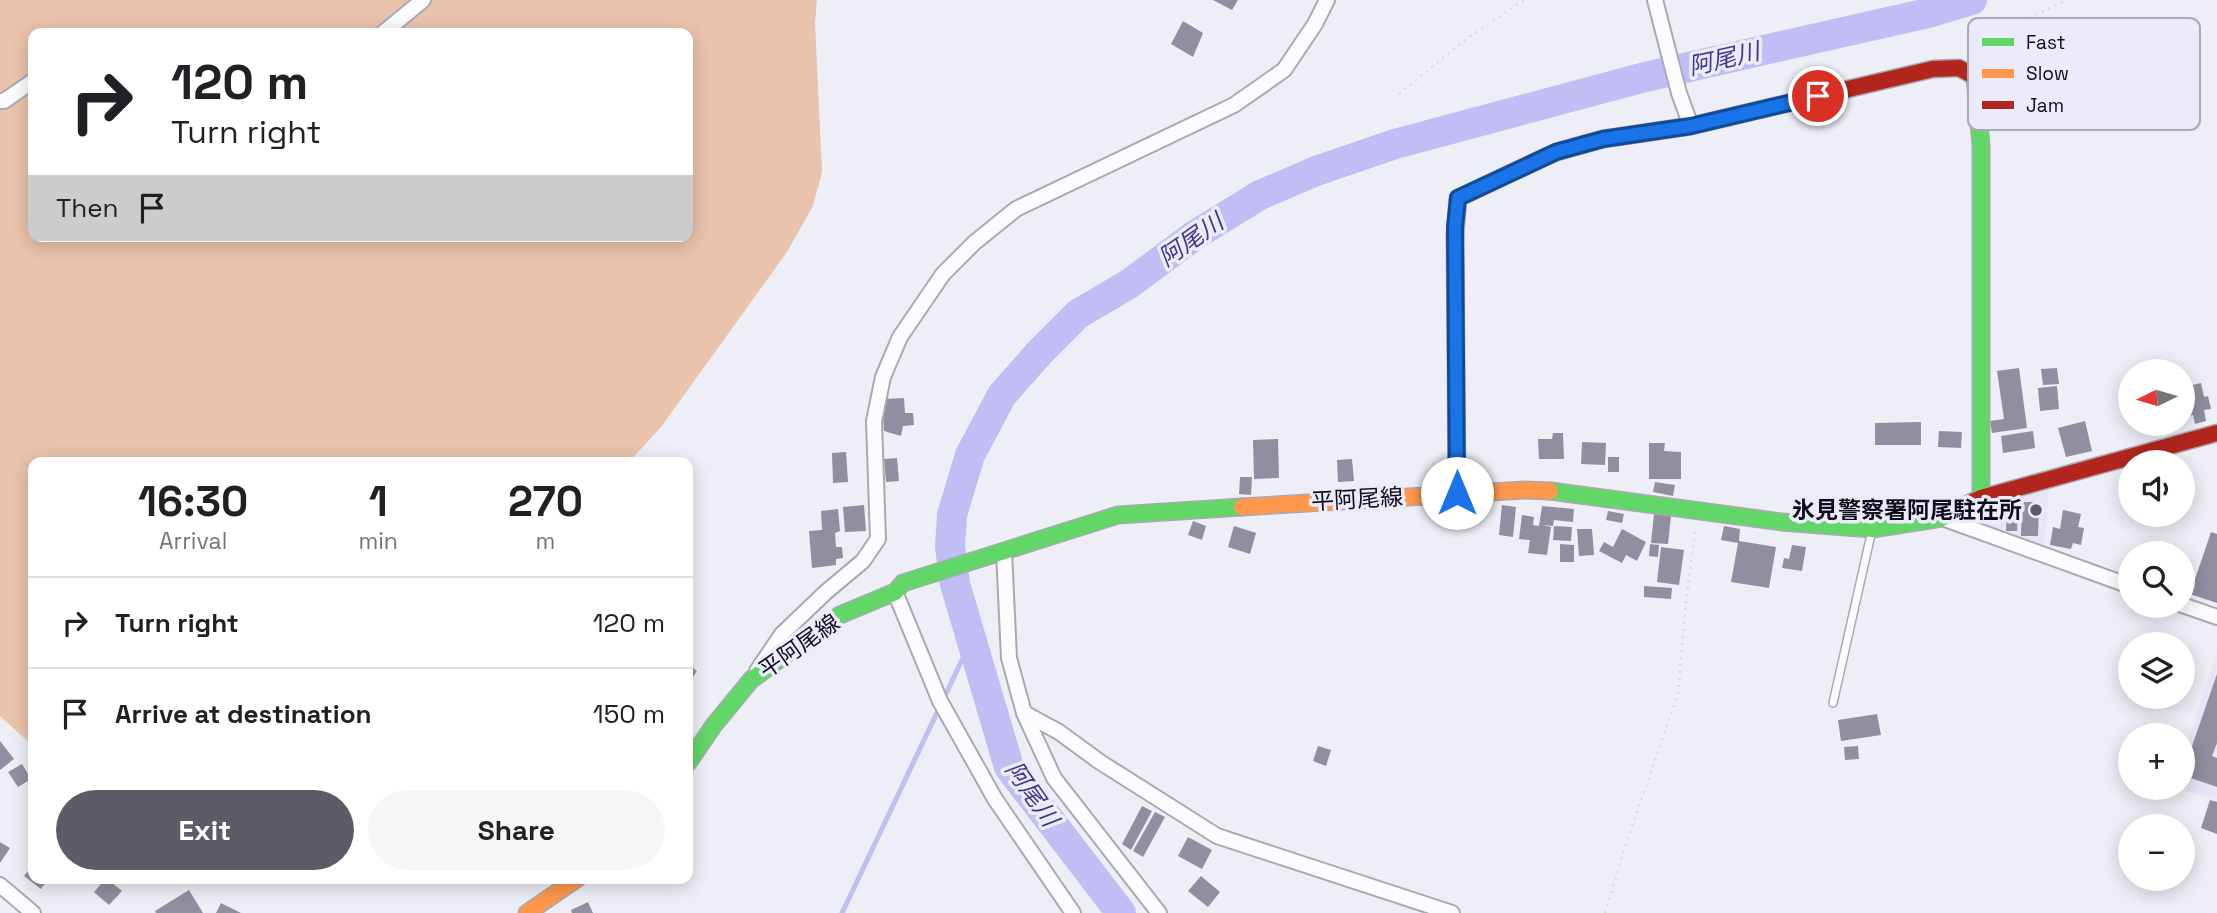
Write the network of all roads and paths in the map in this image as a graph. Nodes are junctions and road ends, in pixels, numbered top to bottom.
1 (423, 0) edge
2 (1327, 0) edge
3 (1524, 0) edge
4 (1655, 0) edge
5 (2067, 0) edge
6 (2028, 18) edge
7 (389, 28) edge
8 (1968, 57) edge
9 (1959, 68) junction
10 (1968, 73) edge
11 (28, 84) edge
12 (1399, 94) dead end
13 (0, 101) edge
14 (1691, 126) junction
15 (1980, 130) edge
16 (2217, 433) edge
17 (1457, 493) junction
18 (1981, 498) junction
19 (1698, 511) junction
20 (1942, 518) junction
21 (1872, 529) junction
22 (999, 553) junction
23 (2118, 582) edge
24 (899, 587) junction
25 (2195, 609) edge
26 (2217, 617) edge
27 (751, 680) junction
28 (1833, 703) dead end
29 (1024, 713) junction
30 (693, 756) edge
31 (569, 884) edge
32 (0, 885) edge
33 (33, 913) edge
34 (527, 913) edge
35 (1073, 913) edge
36 (1159, 913) edge
37 (1451, 913) edge
38 (1605, 913) edge

1 - 7 street
2 - 27 street
3 - 12 path
4 - 14 street
5 - 6 path
8 - 9 path
9 - 10 main road
9 - 14 main road
11 - 13 street
14 - 17 main road
15 - 18 main road
16 - 18 main road, 平阿尾線
17 - 19 main road, 平阿尾線
17 - 22 main road, 平阿尾線
18 - 20 main road, 平阿尾線
19 - 21 main road, 平阿尾線
19 - 38 path
20 - 21 main road, 平阿尾線
20 - 23 street
21 - 28 lane
22 - 24 main road, 平阿尾線
22 - 29 street
24 - 27 main road, 平阿尾線
24 - 35 street
25 - 26 street
27 - 30 main road, 平阿尾線
29 - 36 street
29 - 37 street
31 - 34 main road
32 - 33 street

